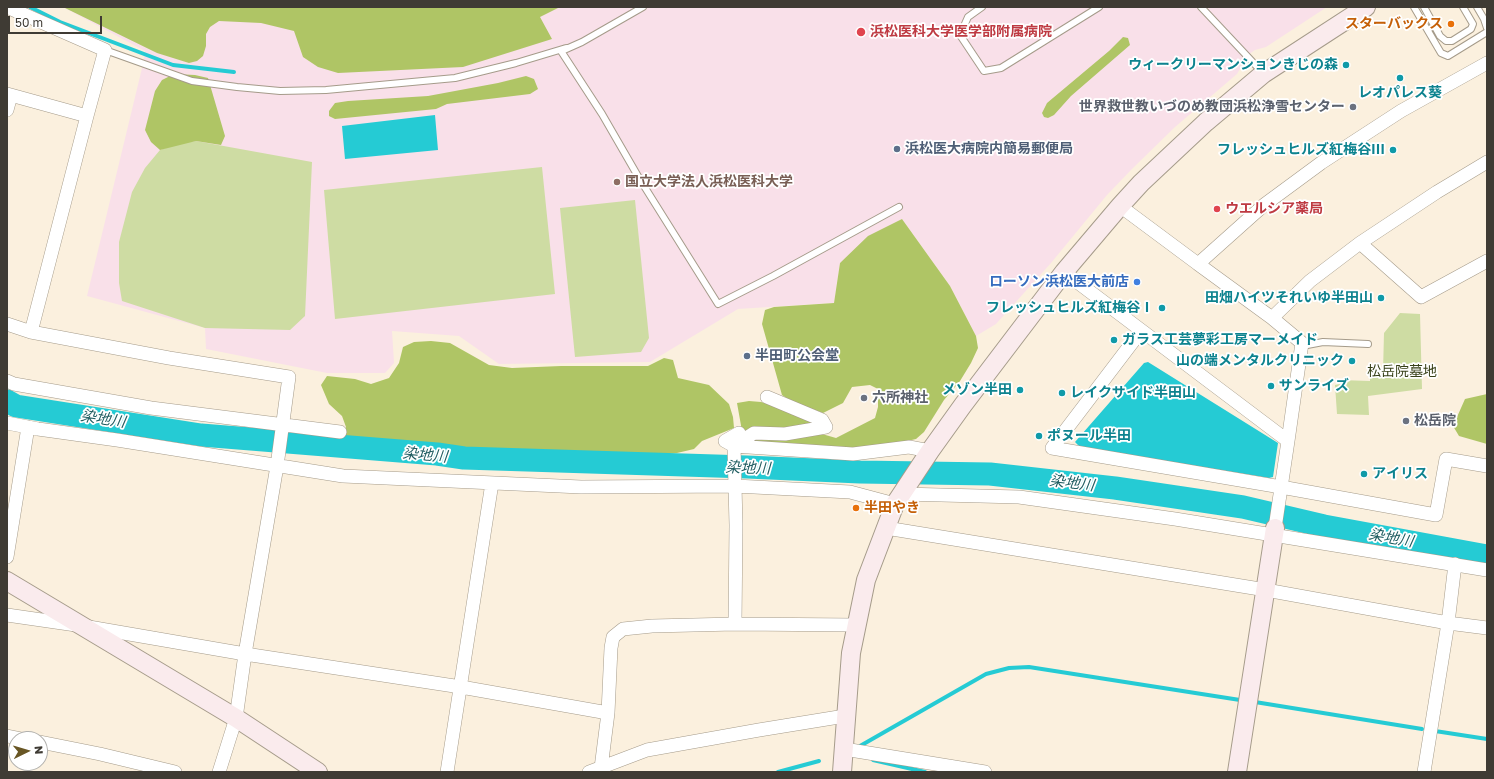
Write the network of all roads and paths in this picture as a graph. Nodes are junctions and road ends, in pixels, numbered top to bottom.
1 (643, 7) edge
2 (982, 7) edge
3 (1099, 7) edge
4 (1202, 7) edge
5 (1366, 7) edge
6 (1414, 7) edge
7 (1424, 7) edge
8 (1463, 7) edge
9 (1477, 7) edge
10 (12, 8) edge
11 (1487, 28) edge
12 (1487, 32) edge
13 (105, 50) junction
14 (561, 51) junction
15 (1487, 63) edge
16 (1263, 74) junction
17 (9, 95) edge
18 (7, 110) edge
19 (87, 116) junction
20 (1487, 162) edge
21 (1120, 206) junction
22 (899, 207) dead end
23 (1360, 243) junction
24 (1487, 260) edge
25 (1198, 264) junction
26 (1064, 272) junction
27 (1272, 318) junction
28 (7, 324) edge
29 (1141, 331) junction
30 (31, 332) junction
31 (1368, 344) dead end
32 (1302, 346) junction
33 (7, 381) edge
34 (767, 397) dead end
35 (7, 423) edge
36 (282, 425) junction
37 (28, 427) junction
38 (340, 432) dead end
39 (739, 433) dead end
40 (1288, 441) junction
41 (734, 448) junction
42 (930, 451) junction
43 (276, 466) junction
44 (1487, 466) edge
45 (492, 482) junction
46 (735, 484) junction
47 (1280, 493) junction
48 (902, 494) junction
49 (886, 528) junction
50 (1274, 531) junction
51 (7, 557) edge
52 (1456, 564) junction
53 (1487, 570) edge
54 (7, 581) edge
55 (1266, 590) junction
56 (7, 615) edge
57 (1448, 623) junction
58 (735, 624) junction
59 (856, 624) junction
60 (83, 626) junction
61 (1487, 628) edge
62 (245, 654) junction
63 (461, 687) junction
64 (608, 713) junction
65 (845, 716) junction
66 (236, 718) junction
67 (48, 744) edge
68 (844, 749) junction
69 (601, 768) junction
70 (175, 772) edge
71 (219, 772) edge
72 (318, 772) edge
73 (447, 772) edge
74 (589, 772) edge
75 (842, 772) edge
76 (985, 772) edge
77 (1237, 772) edge
78 (1424, 772) edge

1 - 14 lane
2 - 3 lane
4 - 16 lane
5 - 16 street
6 - 12 lane
7 - 8 lane
9 - 11 lane
10 - 13 street
13 - 14 lane
13 - 19 street
14 - 22 lane
15 - 25 street
16 - 21 street
17 - 18 street
17 - 19 street
19 - 30 street
20 - 23 street
21 - 25 street
21 - 26 street
23 - 24 street
23 - 27 street
25 - 27 street
26 - 29 street
26 - 42 street
27 - 32 street
28 - 30 street
29 - 40 street
29 - 47 street
30 - 36 street
31 - 32 lane
32 - 40 street
33 - 36 street
34 - 41 street
35 - 37 street
36 - 38 street
36 - 43 street
37 - 43 street
37 - 51 street
39 - 41 street
40 - 47 street
41 - 42 street
41 - 46 street
42 - 48 street
43 - 45 street
43 - 62 street
44 - 47 street
45 - 46 street
45 - 63 street
46 - 48 street
46 - 58 street
47 - 50 street
48 - 49 street
48 - 50 street
49 - 55 street
49 - 59 street
50 - 52 street
50 - 55 street
52 - 53 street
52 - 57 street
54 - 60 street
55 - 57 street
55 - 77 street
56 - 60 street
57 - 61 street
57 - 78 street
58 - 59 street
58 - 64 street
59 - 65 street
60 - 62 street
60 - 66 street
62 - 63 street
62 - 66 street
63 - 64 street
63 - 73 street
64 - 69 street
65 - 68 street
65 - 69 street
66 - 71 street
66 - 72 street
67 - 70 street
68 - 75 street
68 - 76 street
69 - 74 street

